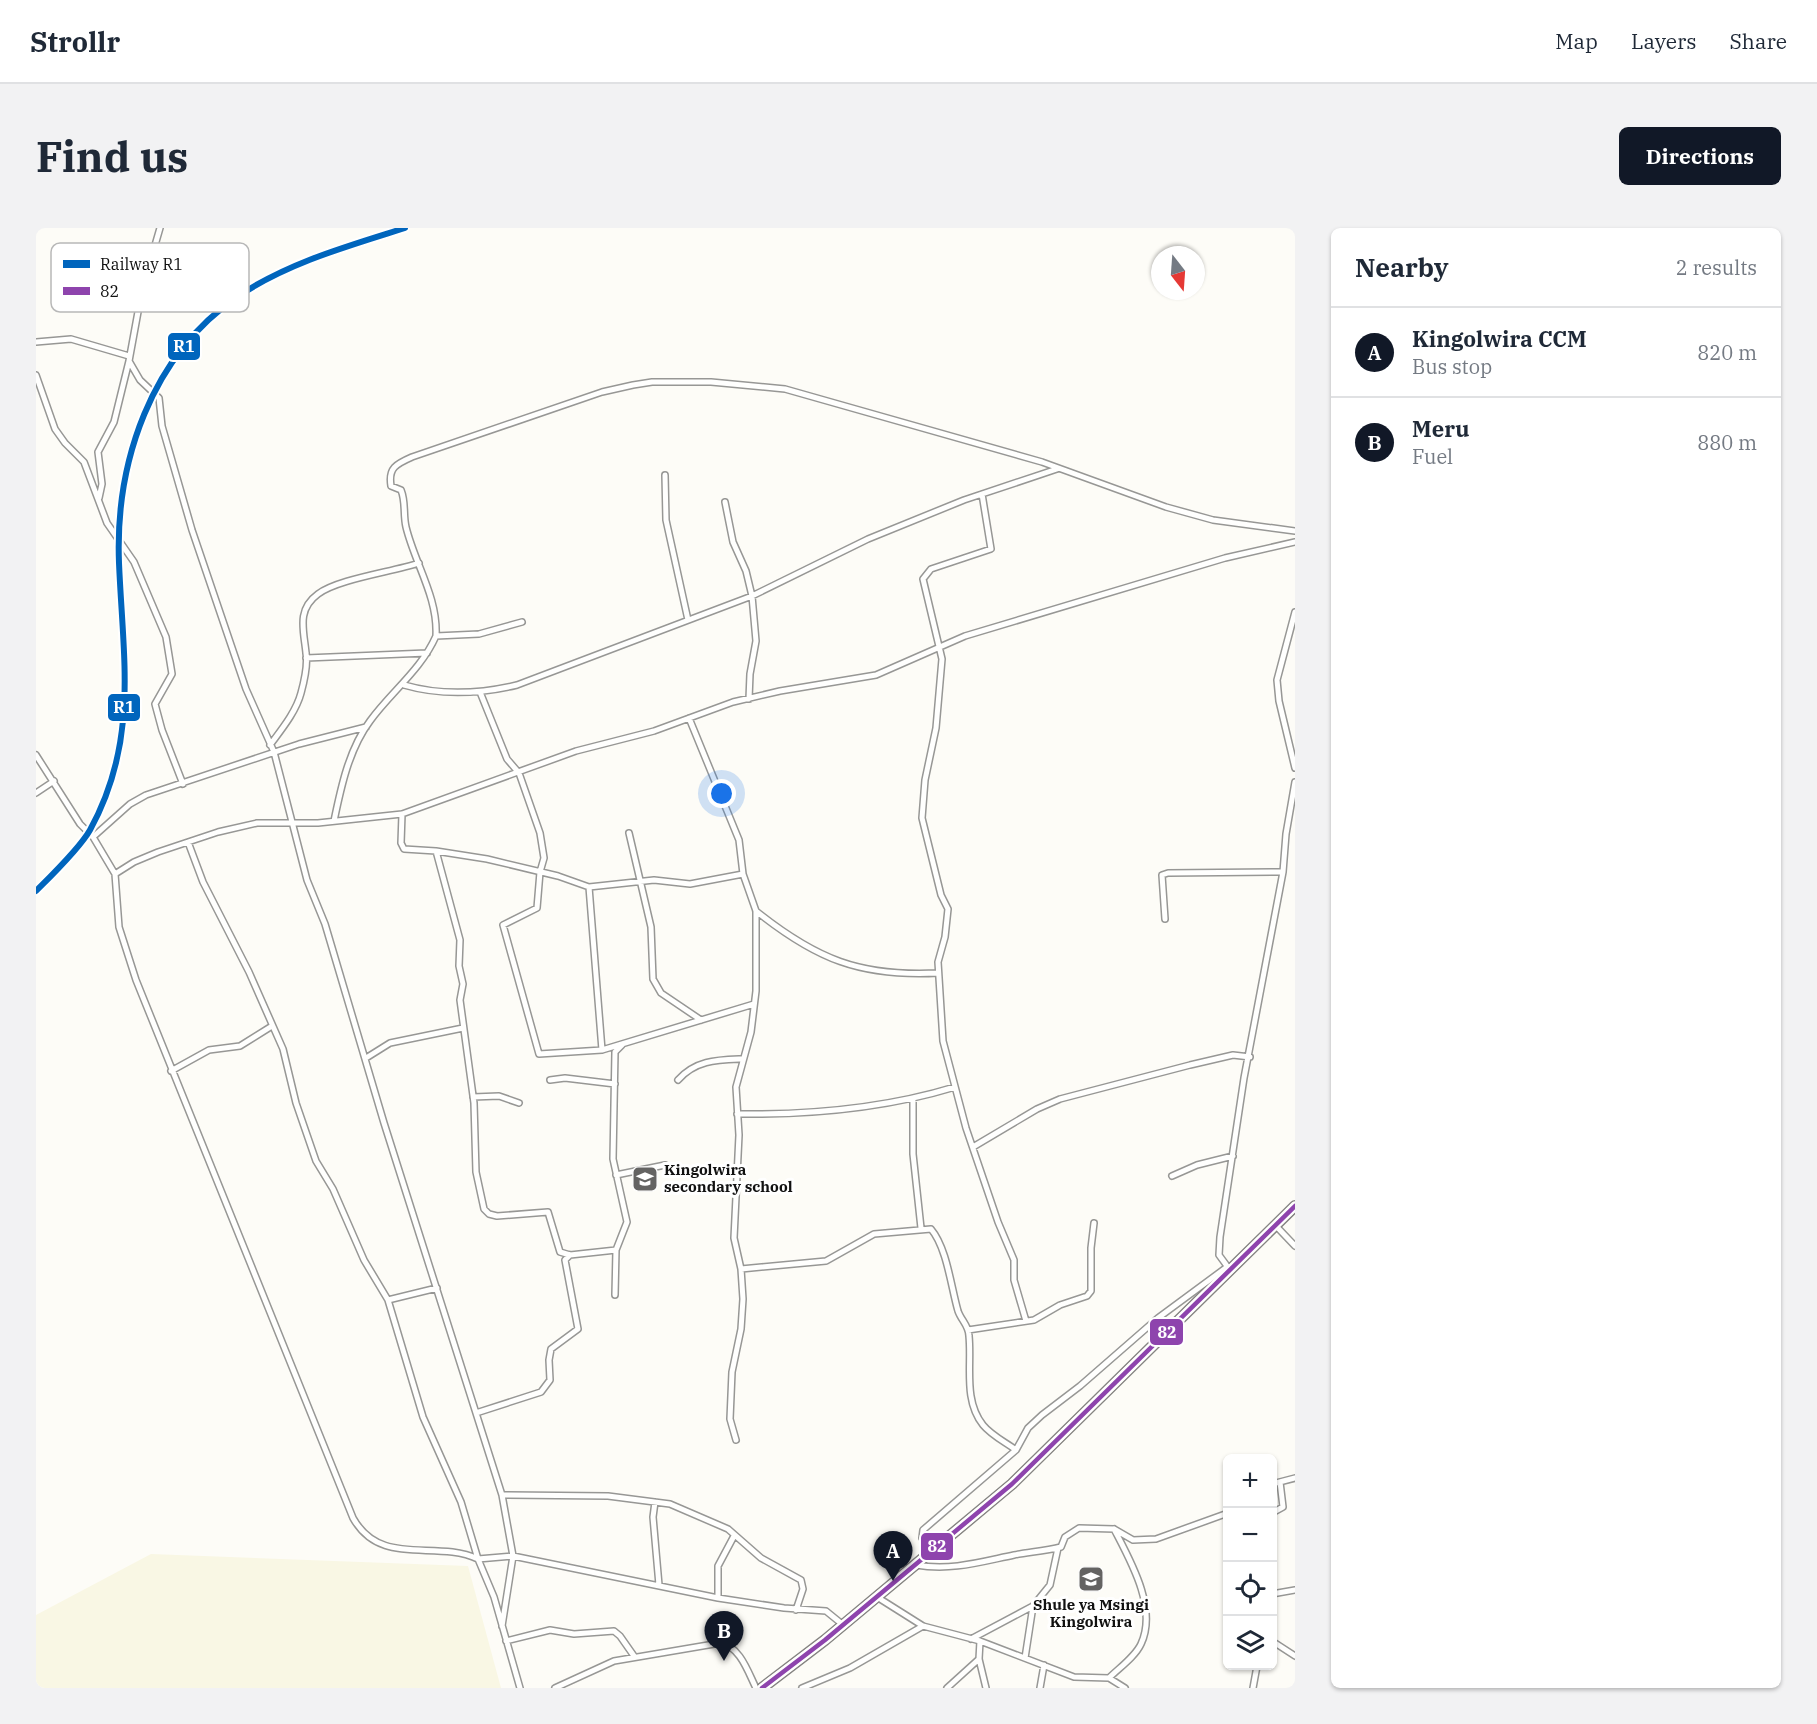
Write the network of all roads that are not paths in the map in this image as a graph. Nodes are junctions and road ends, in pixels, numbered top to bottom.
1 (160, 228) edge
2 (156, 243) edge
3 (138, 312) edge
4 (36, 342) edge
5 (129, 359) junction
6 (36, 375) edge
7 (1059, 468) junction
8 (665, 475) dead end
9 (982, 494) junction
10 (99, 498) junction
11 (725, 502) dead end
12 (1295, 531) edge
13 (1295, 542) edge
14 (419, 563) junction
15 (752, 596) junction
16 (1295, 612) edge
17 (688, 620) junction
18 (522, 622) dead end
19 (436, 636) junction
20 (940, 646) junction
21 (427, 652) junction
22 (306, 658) junction
23 (404, 685) junction
24 (480, 692) junction
25 (749, 699) junction
26 (689, 718) junction
27 (366, 727) junction
28 (270, 745) junction
29 (274, 752) junction
30 (36, 755) edge
31 (1295, 768) edge
32 (519, 773) junction
33 (54, 781) junction
34 (1295, 782) edge
35 (183, 784) junction
36 (36, 793) edge
37 (402, 814) junction
38 (334, 821) junction
39 (292, 822) junction
40 (629, 833) dead end
41 (93, 837) junction
42 (188, 842) junction
43 (436, 850) junction
44 (540, 872) junction
45 (1283, 872) junction
46 (115, 874) junction
47 (744, 874) junction
48 (639, 882) junction
49 (590, 887) junction
50 (756, 911) junction
51 (1165, 919) dead end
52 (938, 973) junction
53 (754, 1004) junction
54 (701, 1020) junction
55 (272, 1026) junction
56 (463, 1028) junction
57 (623, 1044) junction
58 (603, 1050) junction
59 (1250, 1057) junction
60 (366, 1058) junction
61 (742, 1059) junction
62 (171, 1071) junction
63 (550, 1080) dead end
64 (678, 1080) dead end
65 (615, 1084) junction
66 (955, 1088) junction
67 (473, 1097) junction
68 (913, 1100) junction
69 (519, 1103) dead end
70 (737, 1114) junction
71 (973, 1147) junction
72 (1233, 1156) junction
73 (665, 1165) dead end
74 (616, 1175) junction
75 (1172, 1176) dead end
76 (1295, 1206) edge
77 (1094, 1223) dead end
78 (1276, 1226) junction
79 (921, 1228) junction
80 (1295, 1246) edge
81 (615, 1250) junction
82 (570, 1255) junction
83 (1228, 1268) junction
84 (741, 1269) junction
85 (436, 1288) junction
86 (615, 1295) dead end
87 (388, 1300) junction
88 (1026, 1321) junction
89 (968, 1329) junction
90 (476, 1413) junction
91 (736, 1440) dead end
92 (1016, 1450) junction
93 (1295, 1478) edge
94 (1280, 1482) junction
95 (1277, 1483) edge
96 (502, 1495) junction
97 (655, 1502) junction
98 (1277, 1510) edge
99 (1223, 1514) edge
100 (1114, 1529) junction
101 (734, 1536) junction
102 (1058, 1548) junction
103 (930, 1551) junction
104 (513, 1556) junction
105 (478, 1559) junction
106 (915, 1565) junction
107 (659, 1585) junction
108 (1295, 1590) edge
109 (1277, 1593) edge
110 (877, 1597) junction
111 (718, 1598) junction
112 (1033, 1606) junction
113 (796, 1610) junction
114 (842, 1624) junction
115 (502, 1626) junction
116 (923, 1626) junction
117 (971, 1638) junction
118 (506, 1641) junction
119 (980, 1641) junction
120 (1277, 1644) edge
121 (634, 1656) junction
122 (1295, 1656) edge
123 (1025, 1658) junction
124 (980, 1659) junction
125 (1044, 1665) junction
126 (1256, 1670) edge
127 (1109, 1678) junction
128 (520, 1688) edge
129 (555, 1688) edge
130 (762, 1688) edge
131 (802, 1688) edge
132 (947, 1688) edge
133 (986, 1688) edge
134 (1040, 1688) edge
135 (1125, 1688) edge
136 (1253, 1688) edge

1 - 2 street
3 - 5 street
4 - 5 street
5 - 10 street
5 - 28 street
6 - 10 street
7 - 9 street
7 - 12 street
7 - 14 street
8 - 17 street
9 - 15 street
9 - 20 street
10 - 35 street
11 - 15 street
13 - 20 street
14 - 19 street
14 - 22 street
15 - 17 street
15 - 25 street
16 - 31 street
17 - 24 street
18 - 19 street
19 - 21 street
20 - 25 street
20 - 52 street
21 - 22 street
21 - 23 street
22 - 28 street
23 - 24 street
23 - 27 street
24 - 32 street
25 - 26 street
26 - 32 street
26 - 47 street
27 - 29 street
27 - 38 street
28 - 29 street
29 - 35 street
29 - 39 street
30 - 33 street
32 - 37 street
32 - 44 street
33 - 36 street
33 - 41 street
34 - 45 street
35 - 41 street
37 - 38 street
37 - 43 street
38 - 39 street
39 - 42 street
39 - 60 street
40 - 48 street
41 - 46 street
42 - 46 street
42 - 55 street
43 - 44 street
43 - 56 street
44 - 49 street
44 - 58 street
45 - 51 street
45 - 59 street
46 - 62 street
47 - 48 street
47 - 50 street
48 - 49 street
48 - 54 street
49 - 58 street
50 - 52 street
50 - 53 street
52 - 66 street
53 - 54 street
53 - 61 street
54 - 57 street
55 - 62 street
55 - 87 street
56 - 60 street
56 - 67 street
57 - 58 street
57 - 65 street
59 - 71 street
59 - 72 street
60 - 85 street
61 - 64 street
61 - 70 street
62 - 105 street
63 - 65 street
65 - 74 street
66 - 68 street
66 - 71 street
67 - 69 street
67 - 82 street
68 - 70 street
68 - 79 street
70 - 84 street
71 - 88 street
72 - 75 street
72 - 83 street
73 - 74 street
74 - 81 street
76 - 78 highway
77 - 88 street
78 - 80 street
78 - 83 highway
79 - 84 street
79 - 89 street
81 - 82 street
81 - 86 street
82 - 90 street
83 - 92 street
83 - 103 highway
84 - 91 street
85 - 87 street
85 - 90 street
87 - 105 street
88 - 89 street
89 - 92 street
90 - 96 street
92 - 103 street
93 - 94 street
94 - 95 street
94 - 98 street
96 - 97 street
96 - 104 street
97 - 101 street
97 - 107 street
99 - 100 street
100 - 102 street
100 - 127 street
101 - 111 street
101 - 113 street
102 - 106 street
102 - 112 street
103 - 106 highway
104 - 105 street
104 - 107 street
104 - 115 street
105 - 115 street
106 - 110 highway
107 - 111 street
108 - 109 street
110 - 114 highway
110 - 116 street
111 - 113 street
112 - 117 street
112 - 123 street
113 - 114 street
114 - 130 highway
115 - 118 street
116 - 117 street
116 - 131 street
117 - 119 street
118 - 121 street
118 - 128 street
119 - 123 street
119 - 124 street
120 - 122 street
121 - 129 street
121 - 130 street
123 - 125 street
124 - 132 street
124 - 133 street
125 - 127 street
125 - 134 street
126 - 136 street
127 - 135 street

